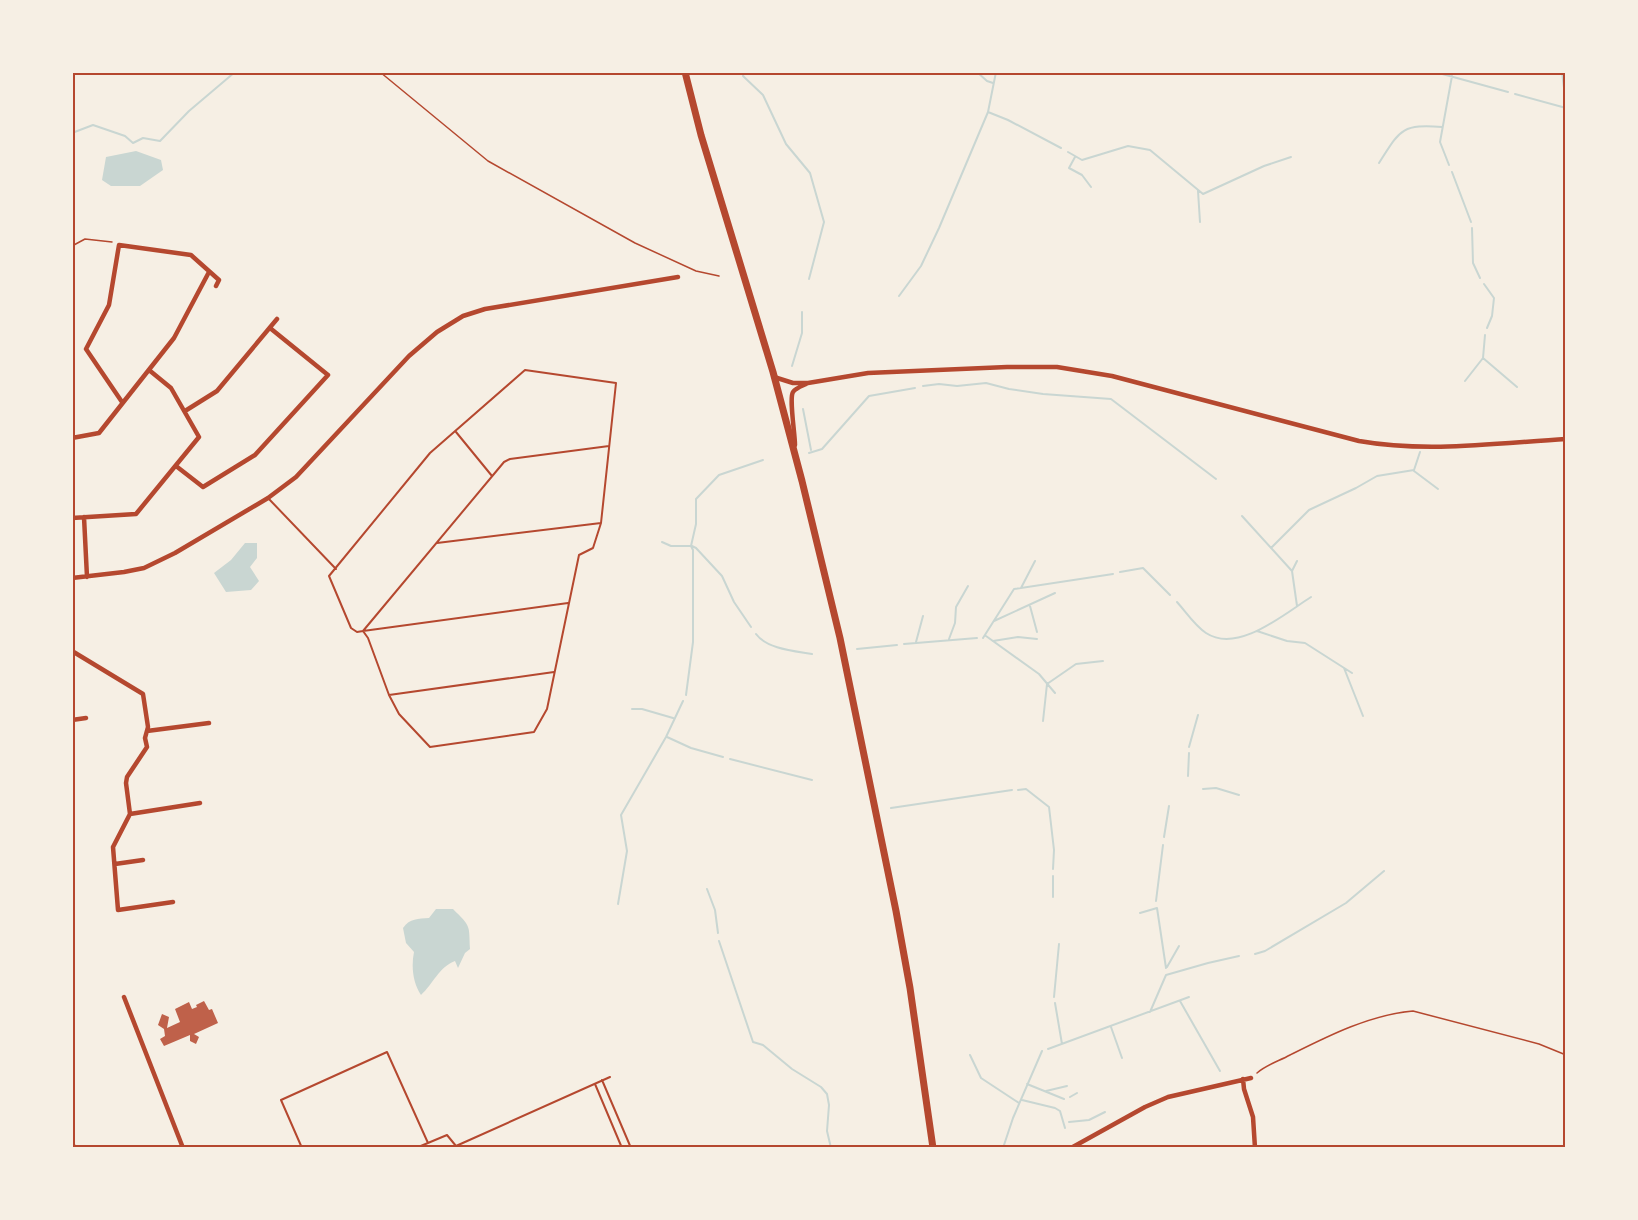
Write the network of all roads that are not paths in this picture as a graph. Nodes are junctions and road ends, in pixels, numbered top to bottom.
1 (685, 72) edge
2 (209, 272) junction
3 (678, 277) dead end
4 (216, 286) dead end
5 (278, 319) dead end
6 (270, 328) junction
7 (149, 370) junction
8 (774, 377) junction
9 (808, 383) junction
10 (122, 402) junction
11 (185, 411) junction
12 (455, 430) junction
13 (72, 438) edge
14 (1566, 439) edge
15 (609, 446) junction
16 (795, 453) junction
17 (176, 466) junction
18 (492, 476) junction
19 (268, 498) junction
20 (72, 518) edge
21 (84, 518) junction
22 (601, 523) junction
23 (437, 543) junction
24 (336, 568) junction
25 (87, 577) junction
26 (72, 578) edge
27 (568, 603) junction
28 (363, 631) junction
29 (72, 651) edge
30 (554, 672) junction
31 (389, 695) junction
32 (86, 718) dead end
33 (72, 720) edge
34 (209, 723) dead end
35 (147, 731) junction
36 (200, 803) dead end
37 (130, 814) junction
38 (143, 860) dead end
39 (115, 864) junction
40 (173, 902) dead end
41 (124, 997) dead end
42 (610, 1077) dead end
43 (1251, 1078) road end
44 (1243, 1079) junction
45 (602, 1080) junction
46 (595, 1084) junction
47 (72, 1142) edge
48 (428, 1143) junction
49 (456, 1147) edge
50 (74, 1148) edge
51 (183, 1148) edge
52 (302, 1148) edge
53 (416, 1148) edge
54 (622, 1148) edge
55 (631, 1148) edge
56 (933, 1148) edge
57 (1071, 1148) edge
58 (1255, 1148) edge

1 - 8 main road
2 - 4 street
2 - 7 street
2 - 10 street
3 - 19 street
5 - 6 street
6 - 11 street
6 - 17 street
7 - 10 street
7 - 11 street
8 - 9 street
8 - 16 main road
9 - 14 street
9 - 16 street
10 - 13 street
11 - 17 street
12 - 15 lane
12 - 18 lane
12 - 24 lane
15 - 18 lane
15 - 22 lane
16 - 56 main road
17 - 21 street
18 - 23 lane
19 - 24 lane
19 - 25 street
20 - 21 street
21 - 25 street
22 - 23 lane
22 - 27 lane
23 - 28 lane
24 - 28 lane
25 - 26 street
27 - 28 lane
27 - 30 lane
28 - 31 lane
29 - 35 street
30 - 31 lane
30 - 31 lane
32 - 33 street
34 - 35 street
35 - 37 street
36 - 37 street
37 - 39 street
38 - 39 street
39 - 40 street
41 - 51 street
42 - 45 lane
43 - 44 street
44 - 57 street
44 - 58 street
45 - 46 lane
45 - 55 lane
46 - 49 lane
46 - 54 lane
47 - 50 street
48 - 49 lane
48 - 52 lane
48 - 53 lane

